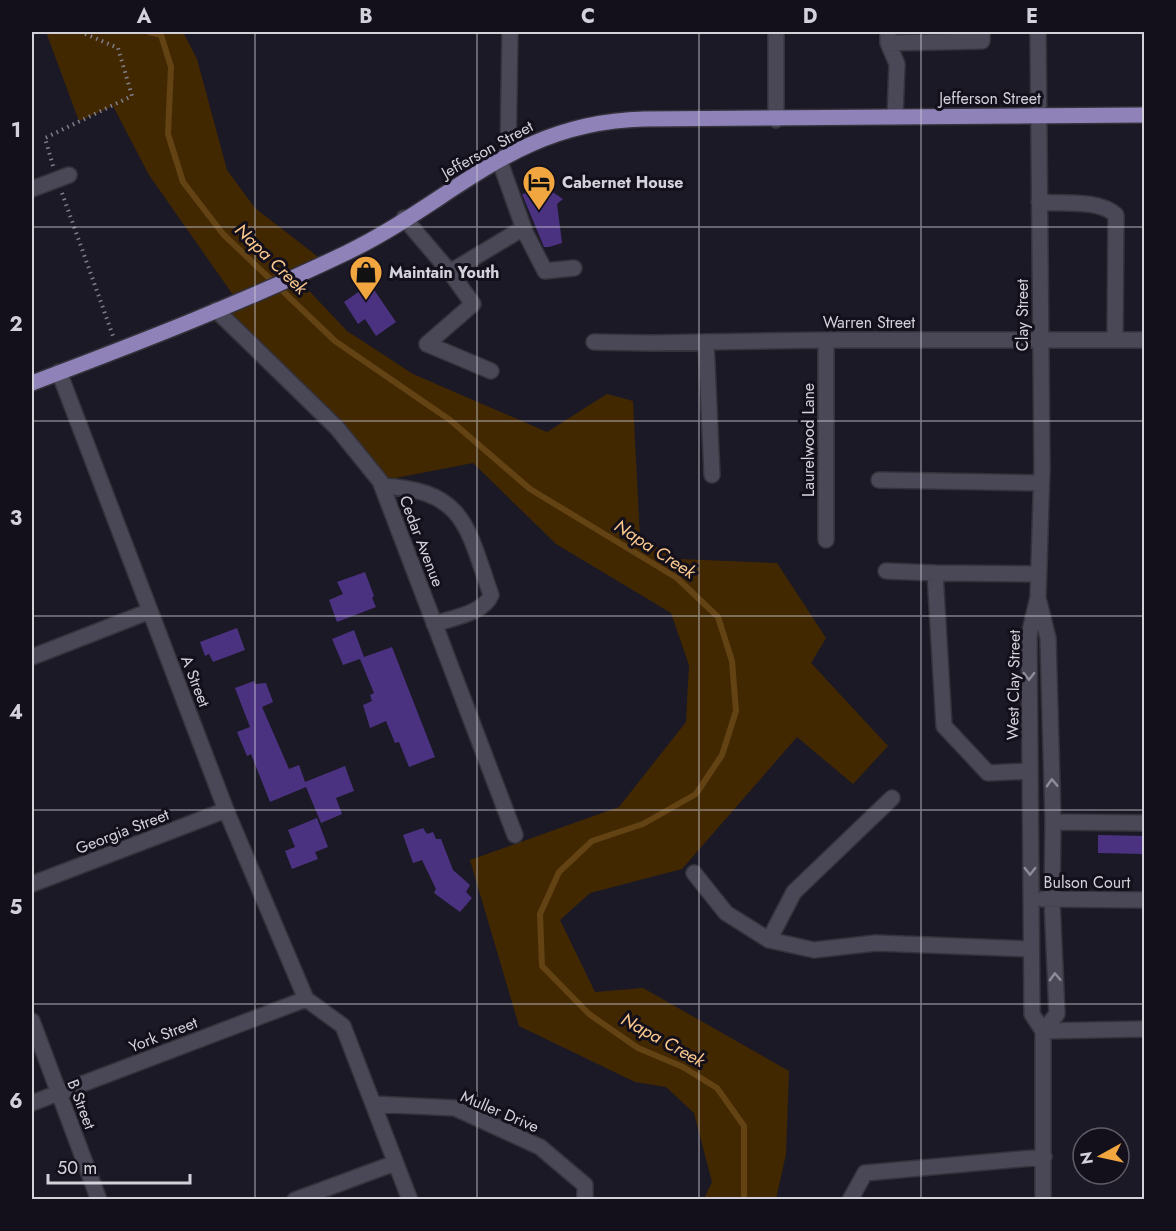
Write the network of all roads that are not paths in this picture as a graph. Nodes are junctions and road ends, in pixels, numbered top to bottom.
1 (510, 32) edge
2 (776, 32) edge
3 (982, 32) edge
4 (1038, 32) edge
5 (888, 37) edge
6 (1039, 115) junction
7 (1144, 115) edge
8 (896, 117) junction
9 (776, 120) junction
10 (503, 157) junction
11 (63, 177) road end
12 (32, 189) edge
13 (1039, 202) junction
14 (404, 218) junction
15 (515, 233) dead end
16 (574, 268) dead end
17 (450, 272) junction
18 (216, 310) junction
19 (826, 340) junction
20 (1040, 340) junction
21 (1115, 340) junction
22 (1144, 340) edge
23 (594, 342) dead end
24 (706, 342) junction
25 (491, 371) dead end
26 (59, 372) junction
27 (32, 383) edge
28 (712, 475) dead end
29 (879, 480) dead end
30 (1041, 483) junction
31 (382, 486) junction
32 (826, 540) dead end
33 (886, 572) dead end
34 (935, 573) junction
35 (1038, 574) junction
36 (1038, 597) junction
37 (150, 611) junction
38 (434, 624) junction
39 (32, 657) edge
40 (1029, 771) junction
41 (892, 798) dead end
42 (226, 810) junction
43 (1053, 822) junction
44 (1144, 823) edge
45 (515, 835) dead end
46 (694, 873) dead end
47 (32, 884) edge
48 (1030, 899) junction
49 (1052, 900) junction
50 (1144, 900) edge
51 (769, 940) junction
52 (1030, 949) junction
53 (306, 999) junction
54 (32, 1021) edge
55 (1144, 1029) edge
56 (1043, 1031) junction
57 (59, 1093) junction
58 (32, 1103) edge
59 (373, 1104) junction
60 (1044, 1158) junction
61 (395, 1163) junction
62 (99, 1200) edge
63 (295, 1200) edge
64 (410, 1200) edge
65 (585, 1200) edge
66 (850, 1200) edge
67 (1043, 1200) edge

1 - 10 street
2 - 9 street
3 - 5 street
4 - 6 street, Clay Street
5 - 8 street
6 - 7 main road, Jefferson Street
6 - 8 main road, Jefferson Street
6 - 13 street, Clay Street
8 - 9 main road, Jefferson Street
9 - 10 main road, Jefferson Street
10 - 14 main road, Jefferson Street
10 - 16 street
11 - 12 street
13 - 20 street, Clay Street
13 - 21 street
14 - 17 street
14 - 18 main road, Jefferson Street
15 - 17 street
17 - 25 street
18 - 26 main road, Jefferson Street
18 - 31 street, Cedar Avenue
19 - 20 street, Warren Street
19 - 24 street, Warren Street
19 - 32 street, Laurelwood Lane
20 - 21 street, Warren Street
20 - 30 street, Clay Street
21 - 22 street, Warren Street
23 - 24 street, Warren Street
24 - 28 street
26 - 27 main road, Jefferson Street
26 - 37 street, A Street
29 - 30 street
30 - 35 street, Clay Street
31 - 38 street, Cedar Avenue
31 - 38 street
33 - 34 street
34 - 35 street
34 - 40 street
35 - 36 street, Clay Street
36 -> 40 street, West Clay Street
43 -> 36 street, West Clay Street
37 - 39 street
37 - 42 street, A Street
38 - 45 street, Cedar Avenue
40 -> 48 street, West Clay Street
41 - 51 street
42 - 47 street, Georgia Street
42 - 53 street, A Street
43 - 44 street
43 - 49 street, West Clay Street
46 - 51 street
48 - 49 street, Bulson Court
48 - 52 street, West Clay Street
49 - 50 street, Bulson Court
56 -> 49 street, West Clay Street
51 - 52 street
52 - 56 street, West Clay Street
53 - 57 street, York Street
53 - 59 street
54 - 57 street, B Street
55 - 56 street
56 - 60 street, West Clay Street
57 - 58 street, York Street
57 - 62 street, B Street
59 - 61 street
59 - 65 street, Muller Drive
60 - 66 street
60 - 67 street, West Clay Street
61 - 63 street
61 - 64 street

